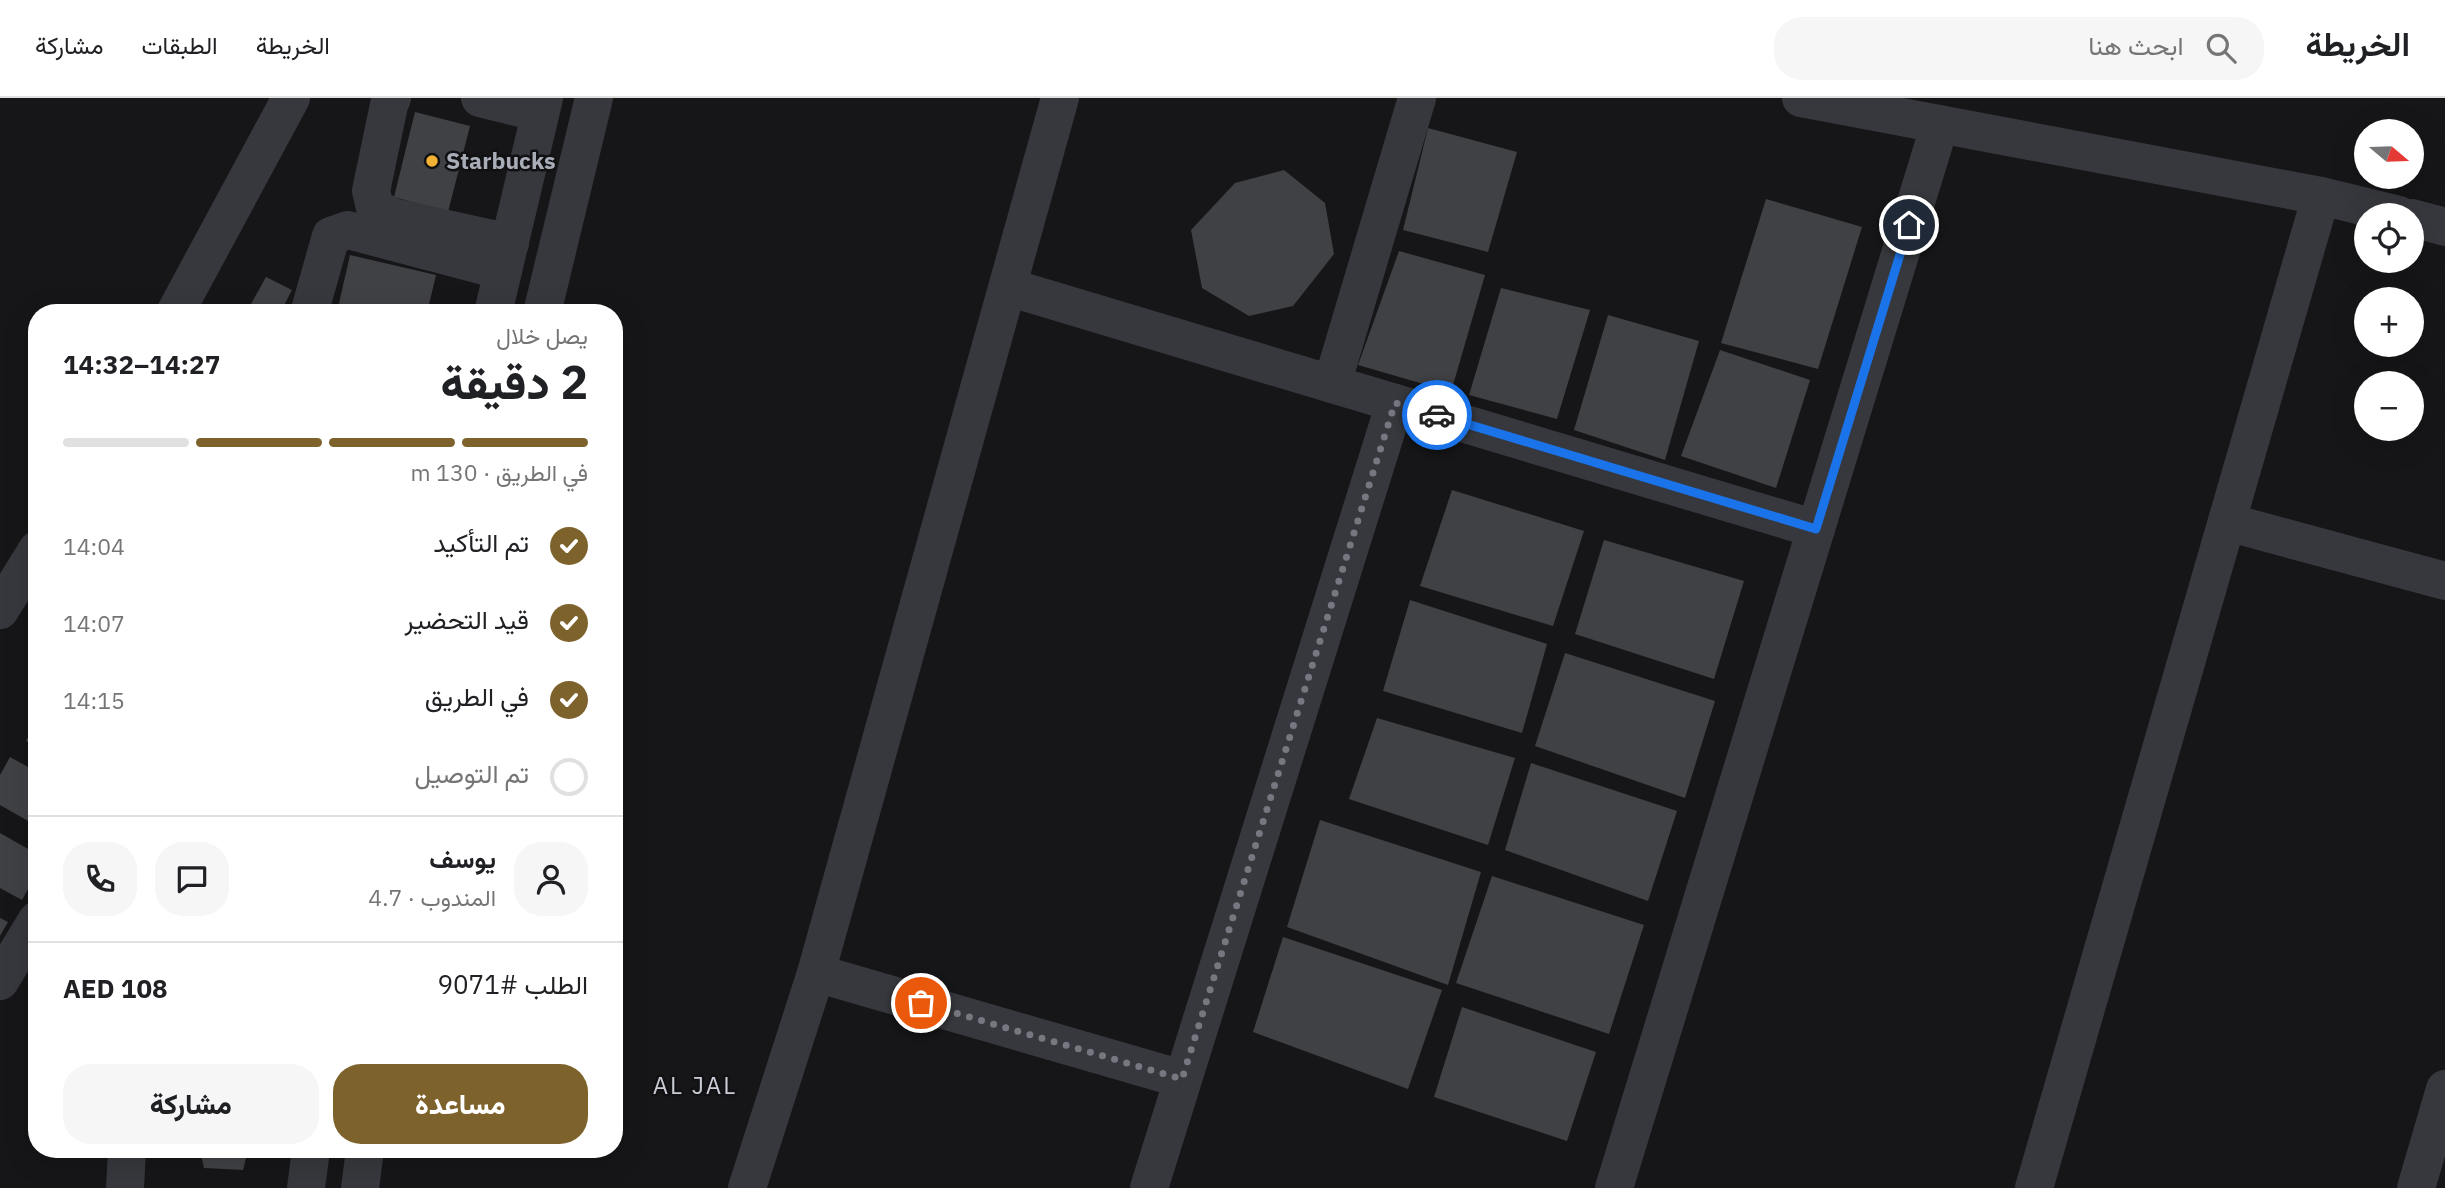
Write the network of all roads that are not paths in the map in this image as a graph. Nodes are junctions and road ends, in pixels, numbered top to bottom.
1 (291, 98) edge
2 (392, 98) edge
3 (481, 98) edge
4 (594, 98) edge
5 (1060, 98) edge
6 (1417, 98) edge
7 (1801, 98) edge
8 (542, 106) edge
9 (1940, 124) junction
10 (2321, 196) junction
11 (2354, 204) edge
12 (2424, 221) edge
13 (2445, 227) edge
14 (507, 257) junction
15 (1009, 287) junction
16 (180, 304) edge
17 (312, 304) edge
18 (495, 304) edge
19 (544, 304) edge
20 (1332, 384) junction
21 (1395, 403) junction
22 (2227, 522) junction
23 (1816, 529) junction
24 (28, 565) edge
25 (2445, 581) edge
26 (0, 610) edge
27 (28, 935) edge
28 (816, 972) junction
29 (0, 981) edge
30 (1182, 1079) junction
31 (2445, 1089) edge
32 (127, 1158) edge
33 (310, 1158) edge
34 (364, 1158) edge
35 (125, 1188) edge
36 (306, 1188) edge
37 (360, 1188) edge
38 (747, 1188) edge
39 (1149, 1188) edge
40 (1614, 1188) edge
41 (2034, 1188) edge
42 (2416, 1188) edge

1 - 16 street
2 - 14 street
3 - 8 street
4 - 19 street
5 - 15 street
6 - 20 street
7 - 9 street
8 - 14 street
9 - 10 street
9 - 23 street
10 - 11 street
10 - 22 street
12 - 13 street
14 - 17 street
14 - 18 street
15 - 20 street
15 - 28 street
20 - 21 street
21 - 23 street
21 - 30 street
22 - 25 street
22 - 41 street
23 - 40 street
24 - 26 street
27 - 29 street
28 - 30 street
28 - 38 street
30 - 39 street
31 - 42 street
32 - 35 street
33 - 36 street
34 - 37 street

